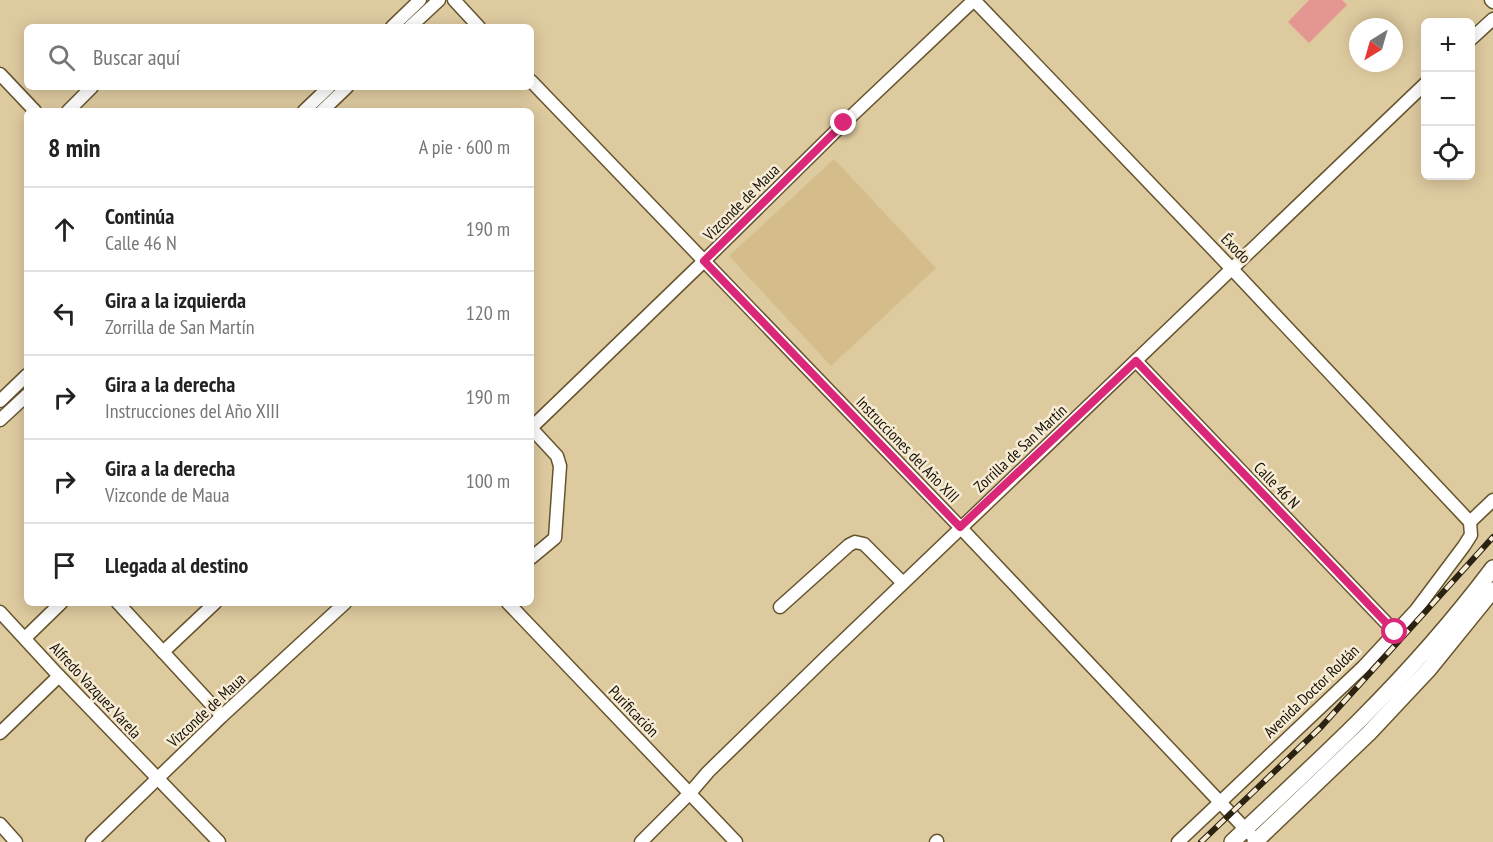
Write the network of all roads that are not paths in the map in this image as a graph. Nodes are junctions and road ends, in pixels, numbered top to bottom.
1 (420, 0) edge
2 (439, 0) edge
3 (454, 0) edge
4 (974, 0) edge
5 (1493, 19) edge
6 (395, 24) edge
7 (413, 24) edge
8 (477, 24) edge
9 (1475, 35) edge
10 (0, 74) edge
11 (534, 84) edge
12 (1421, 87) edge
13 (89, 90) edge
14 (326, 90) edge
15 (344, 90) edge
16 (32, 108) edge
17 (71, 108) edge
18 (307, 108) edge
19 (325, 108) edge
20 (704, 261) junction
21 (1233, 268) junction
22 (1136, 361) junction
23 (24, 378) edge
24 (24, 398) edge
25 (0, 401) edge
26 (0, 420) edge
27 (534, 425) edge
28 (534, 431) edge
29 (1493, 500) edge
30 (1470, 522) junction
31 (960, 527) junction
32 (534, 556) edge
33 (1493, 568) edge
34 (903, 583) junction
35 (1493, 590) edge
36 (58, 606) edge
37 (121, 606) edge
38 (212, 606) edge
39 (342, 606) edge
40 (511, 606) edge
41 (780, 608) dead end
42 (0, 612) edge
43 (1395, 632) junction
44 (25, 638) junction
45 (163, 652) junction
46 (59, 676) junction
47 (222, 716) junction
48 (0, 733) edge
49 (158, 778) junction
50 (690, 793) junction
51 (1221, 802) junction
52 (0, 825) edge
53 (1245, 829) junction
54 (16, 842) edge
55 (92, 842) edge
56 (219, 842) edge
57 (642, 842) edge
58 (736, 842) edge
59 (1178, 842) edge
60 (1232, 842) edge
61 (1257, 842) edge

1 - 6 street
2 - 7 street
3 - 8 street
4 - 20 street, Vizconde de Maua
4 - 21 street, Éxodo
5 - 9 street
10 - 16 street
11 - 20 street, Instrucciones del Año XIII
12 - 21 street, Zorrilla de San Martín
13 - 17 street
14 - 18 street
15 - 19 street
20 - 27 street, Vizconde de Maua
20 - 31 street, Instrucciones del Año XIII
21 - 22 street, Zorrilla de San Martín
21 - 30 street, Éxodo
22 - 31 street, Zorrilla de San Martín
22 - 43 street, Calle 46 N
23 - 25 street
24 - 26 street
28 - 32 street
29 - 30 street
30 - 43 street, Avenida Doctor Roldán
31 - 34 street, Zorrilla de San Martín
31 - 51 street, Instrucciones del Año XIII
33 - 53 street
34 - 41 street
34 - 50 street, Zorrilla de San Martín
35 - 61 street
36 - 44 street
37 - 45 street
38 - 45 street
39 - 47 street, Vizconde de Maua
40 - 50 street, Purificación
42 - 44 street, Alfredo Vazquez Varela
43 - 51 street, Avenida Doctor Roldán
44 - 46 street, Alfredo Vazquez Varela
45 - 47 street
46 - 48 street
46 - 49 street, Alfredo Vazquez Varela
47 - 49 street, Vizconde de Maua
49 - 55 street, Vizconde de Maua
49 - 56 street, Alfredo Vazquez Varela
50 - 57 street, Zorrilla de San Martín
50 - 58 street, Purificación
51 - 53 street, Instrucciones del Año XIII
51 - 59 street, Avenida Doctor Roldán
52 - 54 street
53 - 60 street
53 - 61 street, Instrucciones del Año XIII

